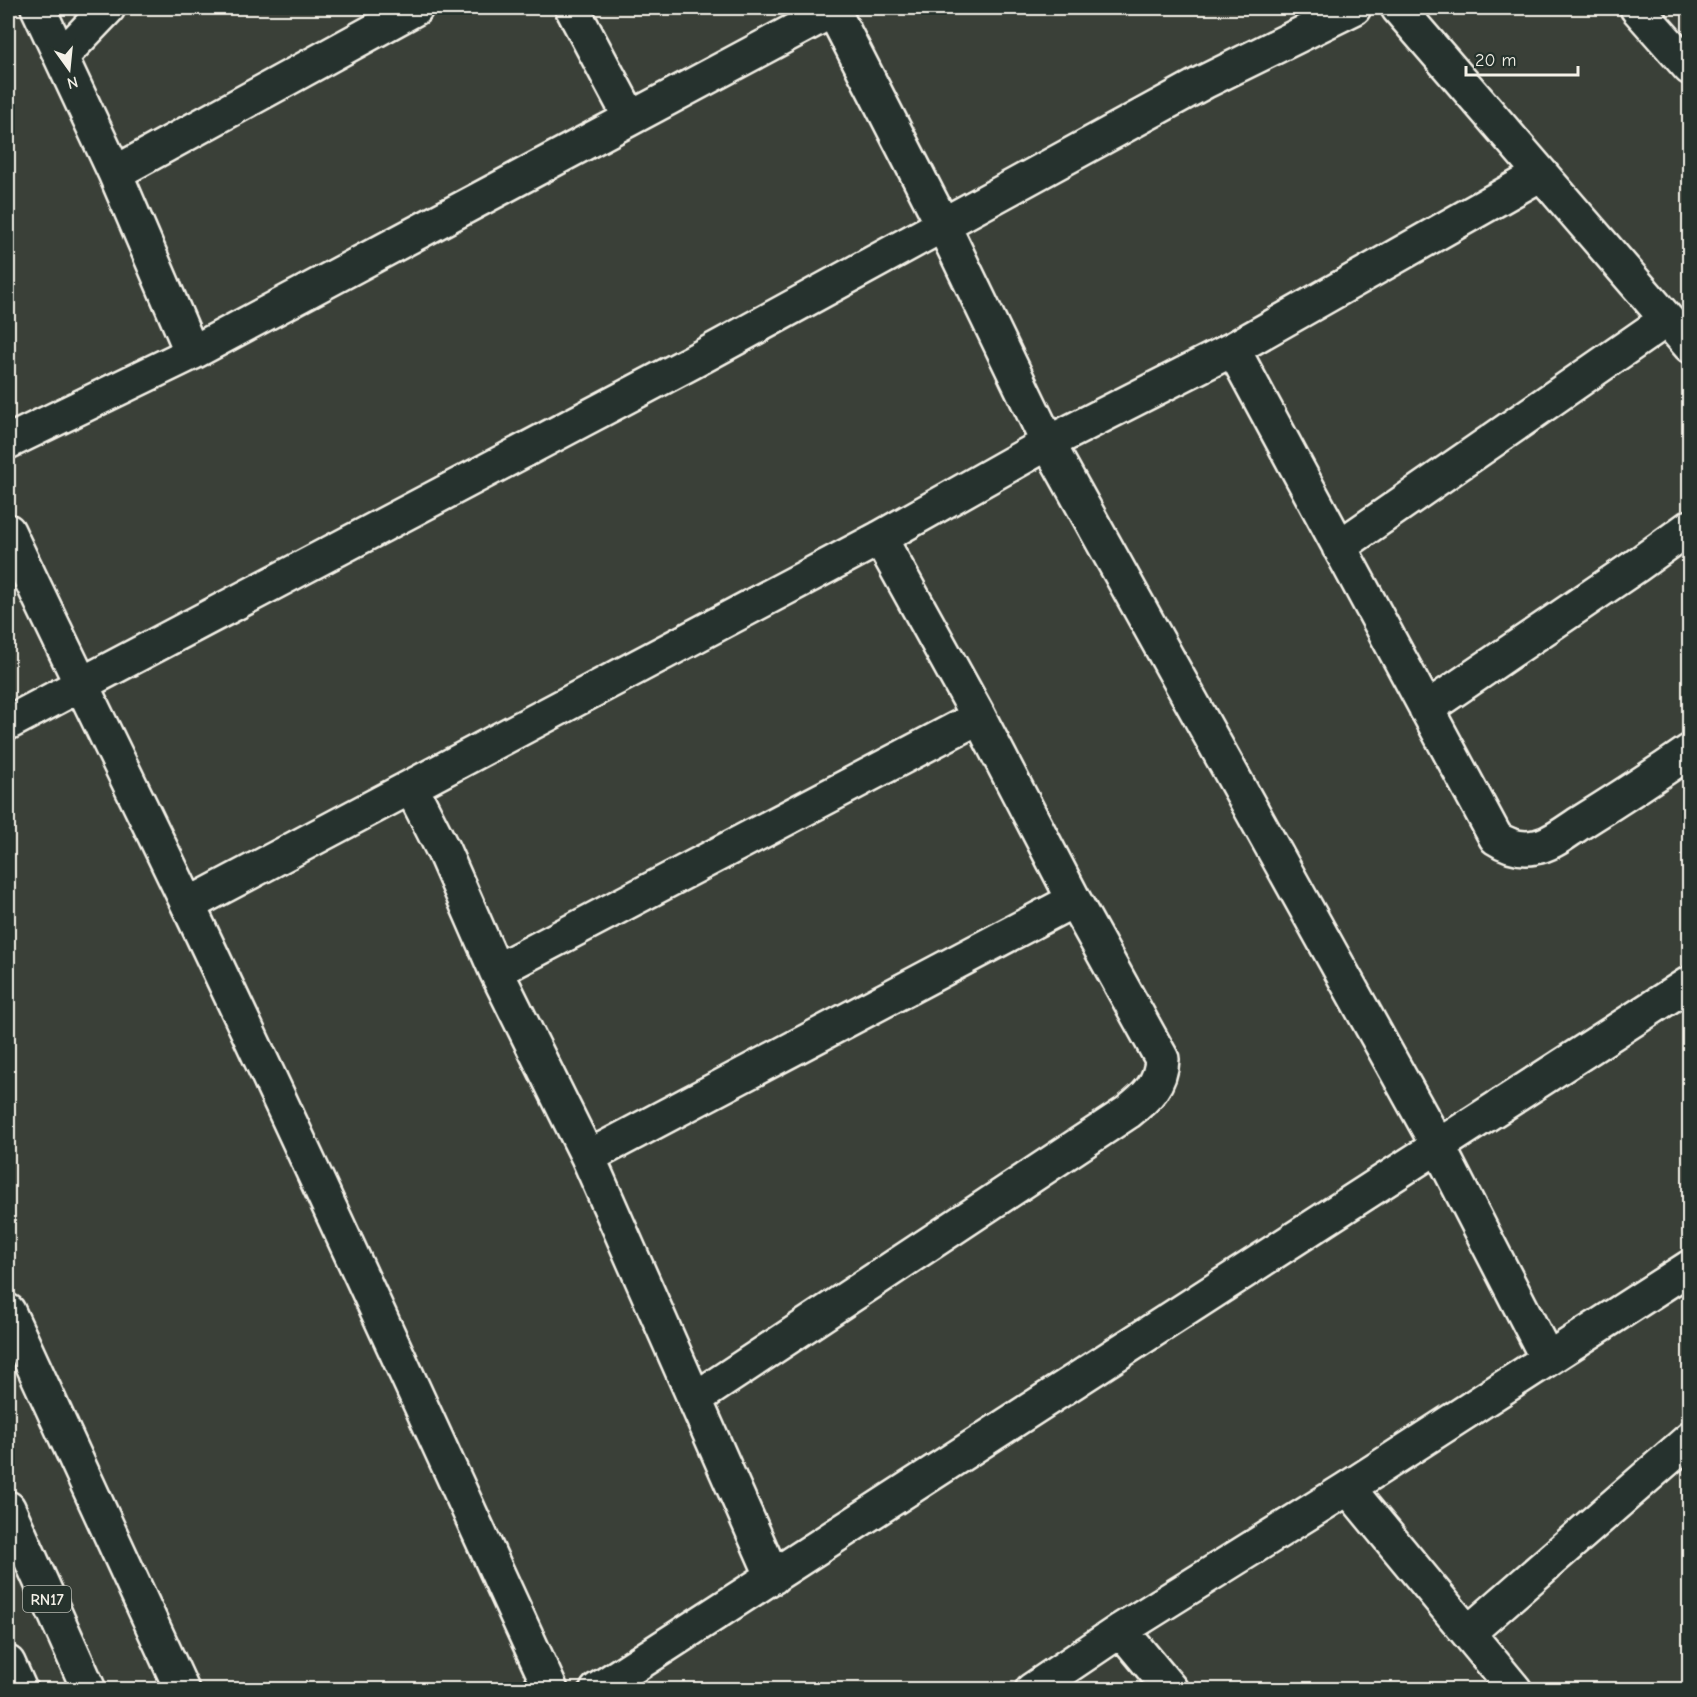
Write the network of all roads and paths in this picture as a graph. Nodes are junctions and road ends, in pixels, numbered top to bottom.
1 (38, 8) edge
2 (108, 8) edge
3 (416, 8) edge
4 (572, 8) edge
5 (1354, 8) edge
6 (1398, 8) edge
7 (1637, 8) edge
8 (832, 9) edge
9 (62, 56) junction
10 (1689, 68) edge
11 (630, 117) junction
12 (115, 173) junction
13 (1541, 174) junction
14 (943, 225) junction
15 (1666, 320) junction
16 (1689, 346) edge
17 (1233, 349) junction
18 (192, 353) junction
19 (8, 442) edge
20 (1048, 443) junction
21 (1689, 526) edge
22 (8, 531) edge
23 (880, 538) junction
24 (1339, 547) junction
25 (80, 686) junction
26 (1426, 708) junction
27 (979, 717) junction
28 (8, 723) edge
29 (1689, 751) edge
30 (411, 787) junction
31 (1074, 900) junction
32 (188, 905) junction
33 (496, 970) junction
34 (1689, 983) edge
35 (1438, 1146) junction
36 (588, 1157) junction
37 (1689, 1267) edge
38 (8, 1311) edge
39 (1547, 1358) junction
40 (695, 1399) junction
41 (1689, 1439) edge
42 (1348, 1488) junction
43 (8, 1508) edge
44 (773, 1577) junction
45 (1121, 1630) junction
46 (1469, 1632) junction
47 (8, 1663) edge
48 (20, 1689) edge
49 (89, 1689) edge
50 (182, 1689) edge
51 (551, 1689) edge
52 (597, 1689) edge
53 (1032, 1689) edge
54 (1172, 1689) edge
55 (1515, 1689) edge

1 - 9 main road
2 - 9 main road
3 - 12 main road
4 - 11 main road
5 - 14 main road
6 - 13 main road
7 - 10 main road
8 - 11 main road
8 - 14 main road
9 - 12 main road
11 - 18 main road
12 - 18 main road
13 - 15 main road
13 - 17 main road
14 - 20 main road
14 - 25 main road
15 - 16 main road
15 - 24 main road
17 - 20 main road
17 - 24 main road
18 - 19 main road
20 - 23 main road
20 - 35 main road
21 - 26 main road
22 - 25 main road
23 - 27 main road
23 - 30 main road
24 - 26 main road
25 - 28 main road
25 - 32 main road
26 - 29 main road
27 - 31 main road
27 - 33 main road
30 - 32 main road
30 - 33 main road
31 - 36 main road
31 - 40 main road
32 - 51 main road
33 - 36 main road
34 - 35 main road
35 - 39 main road
35 - 44 main road
36 - 40 main road
37 - 39 main road
38 - 50 main road
39 - 42 main road
40 - 44 main road
41 - 46 main road
42 - 45 main road
42 - 46 main road
43 - 49 main road, RN17
44 - 52 main road
45 - 53 main road
45 - 54 main road
46 - 55 main road
47 - 48 main road

